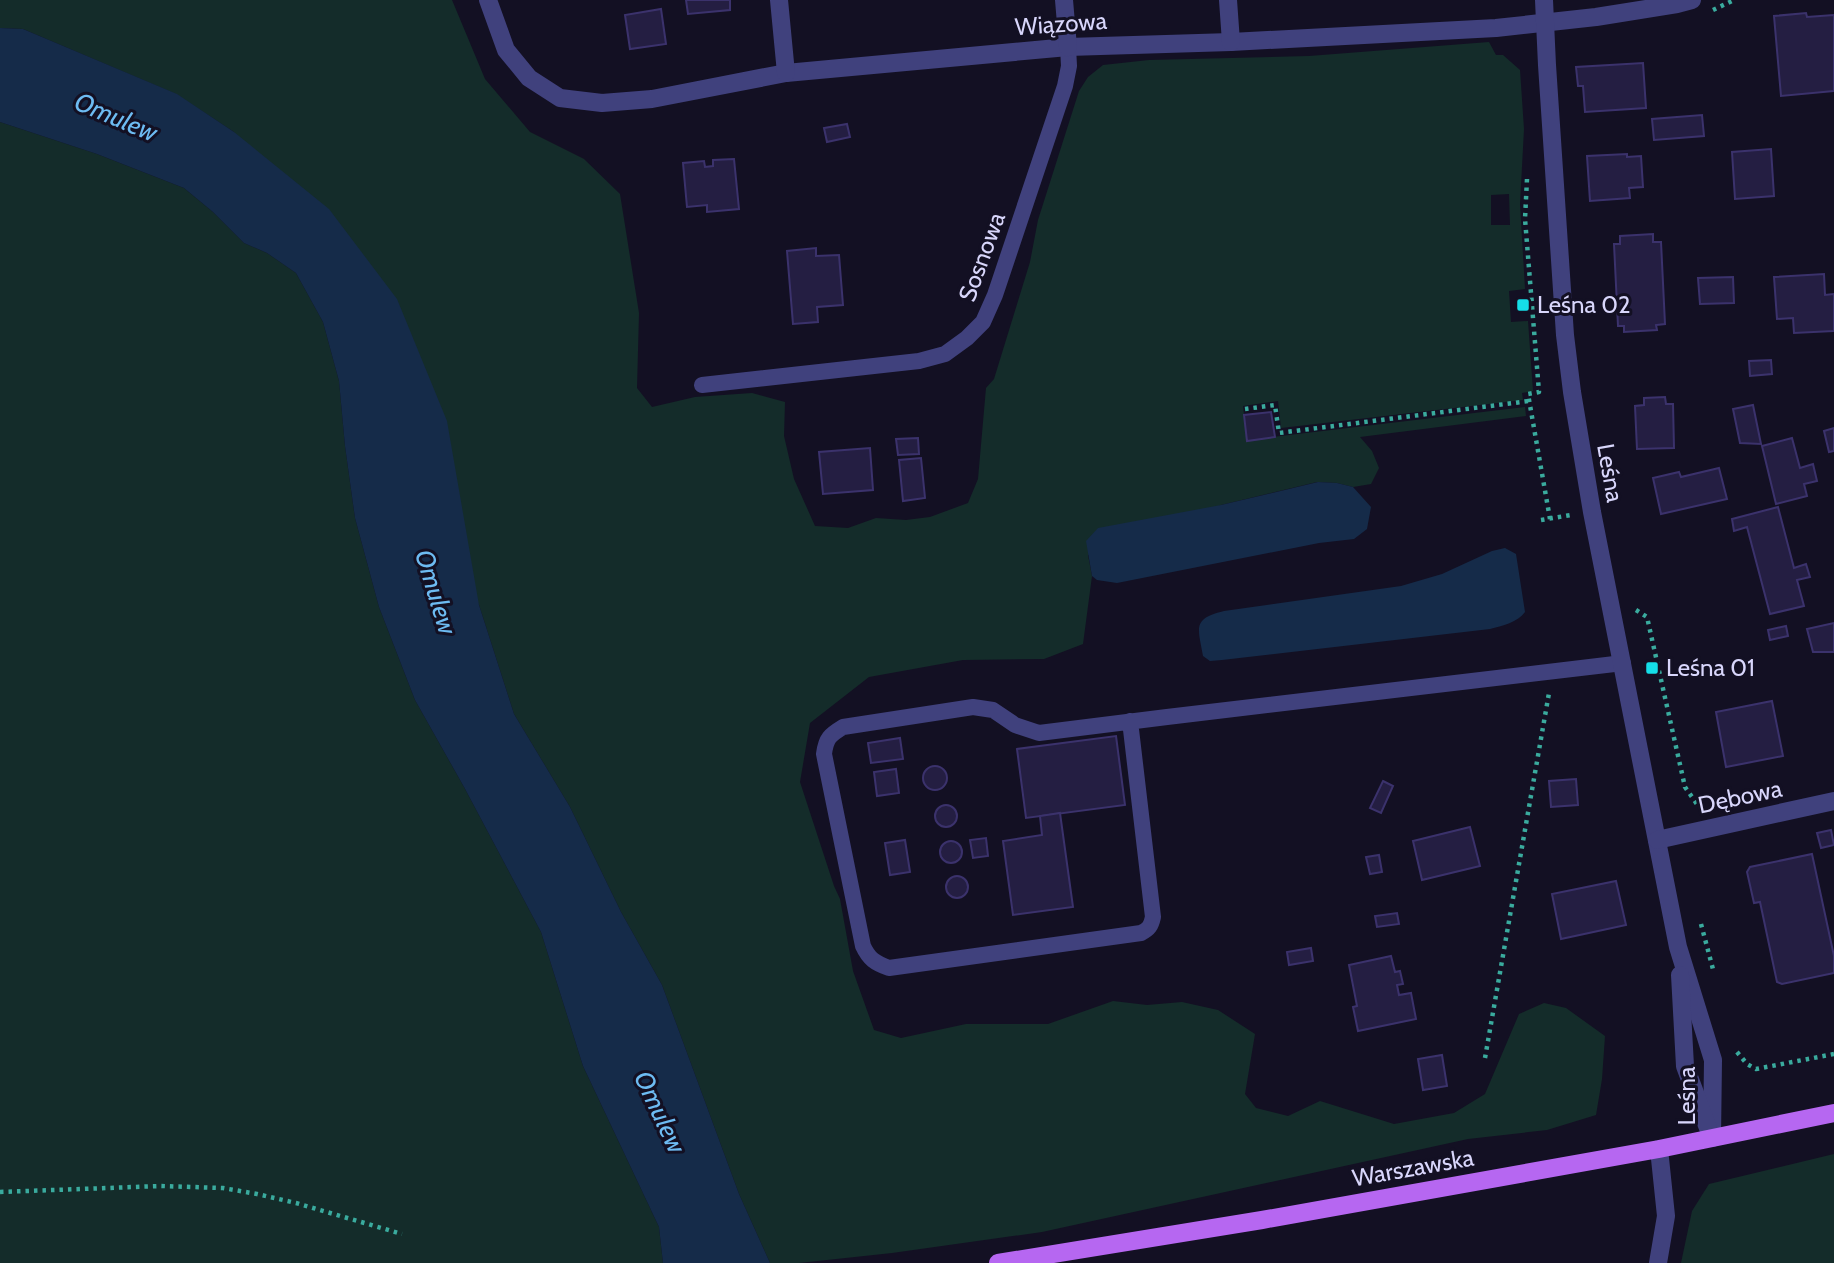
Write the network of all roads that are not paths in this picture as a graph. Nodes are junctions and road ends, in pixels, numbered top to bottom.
1 (488, 0) edge
2 (779, 0) edge
3 (1063, 0) edge
4 (1228, 0) edge
5 (1544, 0) edge
6 (1692, 0) edge
7 (1545, 24) junction
8 (1231, 42) junction
9 (1068, 47) junction
10 (786, 73) junction
11 (702, 385) dead end
12 (1623, 663) junction
13 (1130, 721) junction
14 (1834, 801) edge
15 (1657, 840) junction
16 (1678, 947) junction
17 (1834, 1113) edge
18 (1712, 1138) junction
19 (1659, 1149) junction
20 (999, 1263) edge
21 (1658, 1263) edge

1 - 10 street, Wiązowa
2 - 10 street
3 - 9 street
4 - 8 street
5 - 7 street, Leśna
6 - 7 street, Wiązowa
7 - 8 street, Wiązowa
7 - 12 street, Leśna
8 - 9 street, Wiązowa
9 - 10 street, Wiązowa
9 - 11 lane, Sosnowa
12 - 13 lane
12 - 15 street, Leśna
13 - 13 lane
14 - 15 street, Dębowa
15 - 16 street, Leśna
16 - 18 street, Leśna
16 - 18 street, Leśna
17 - 18 main road, Warszawska
18 - 19 main road, Warszawska
19 - 20 main road, Warszawska
19 - 21 street

